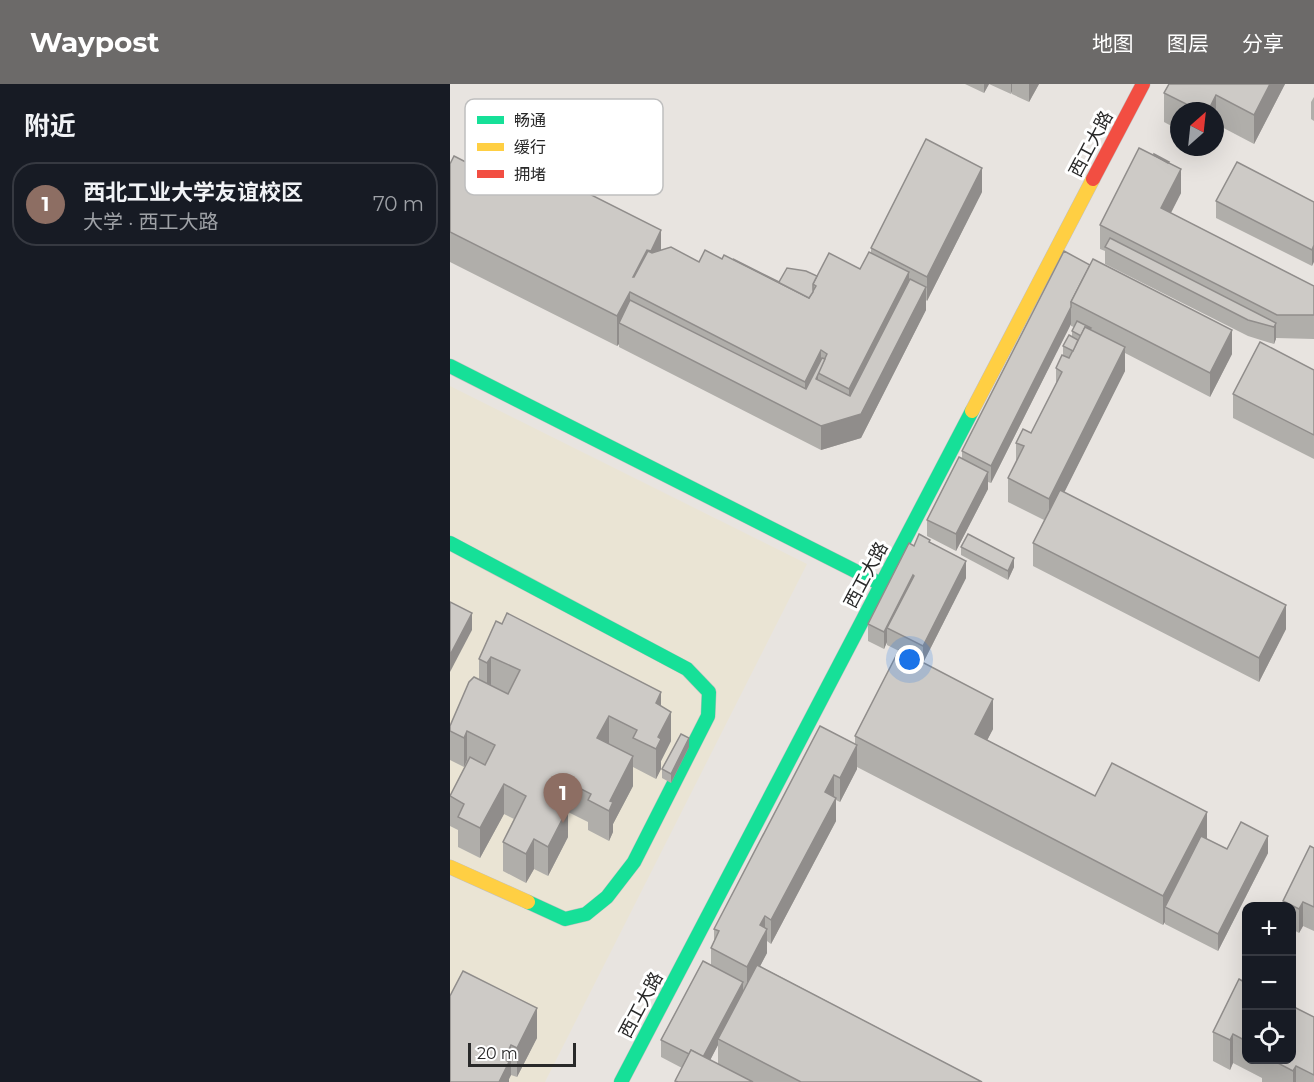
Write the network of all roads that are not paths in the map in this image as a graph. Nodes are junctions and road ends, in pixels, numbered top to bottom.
1 (1143, 84) edge
2 (450, 366) edge
3 (450, 543) edge
4 (881, 584) junction
5 (450, 867) edge
6 (621, 1082) edge

1 - 4 street, 西工大路
2 - 4 street
3 - 5 street
4 - 6 street, 西工大路

